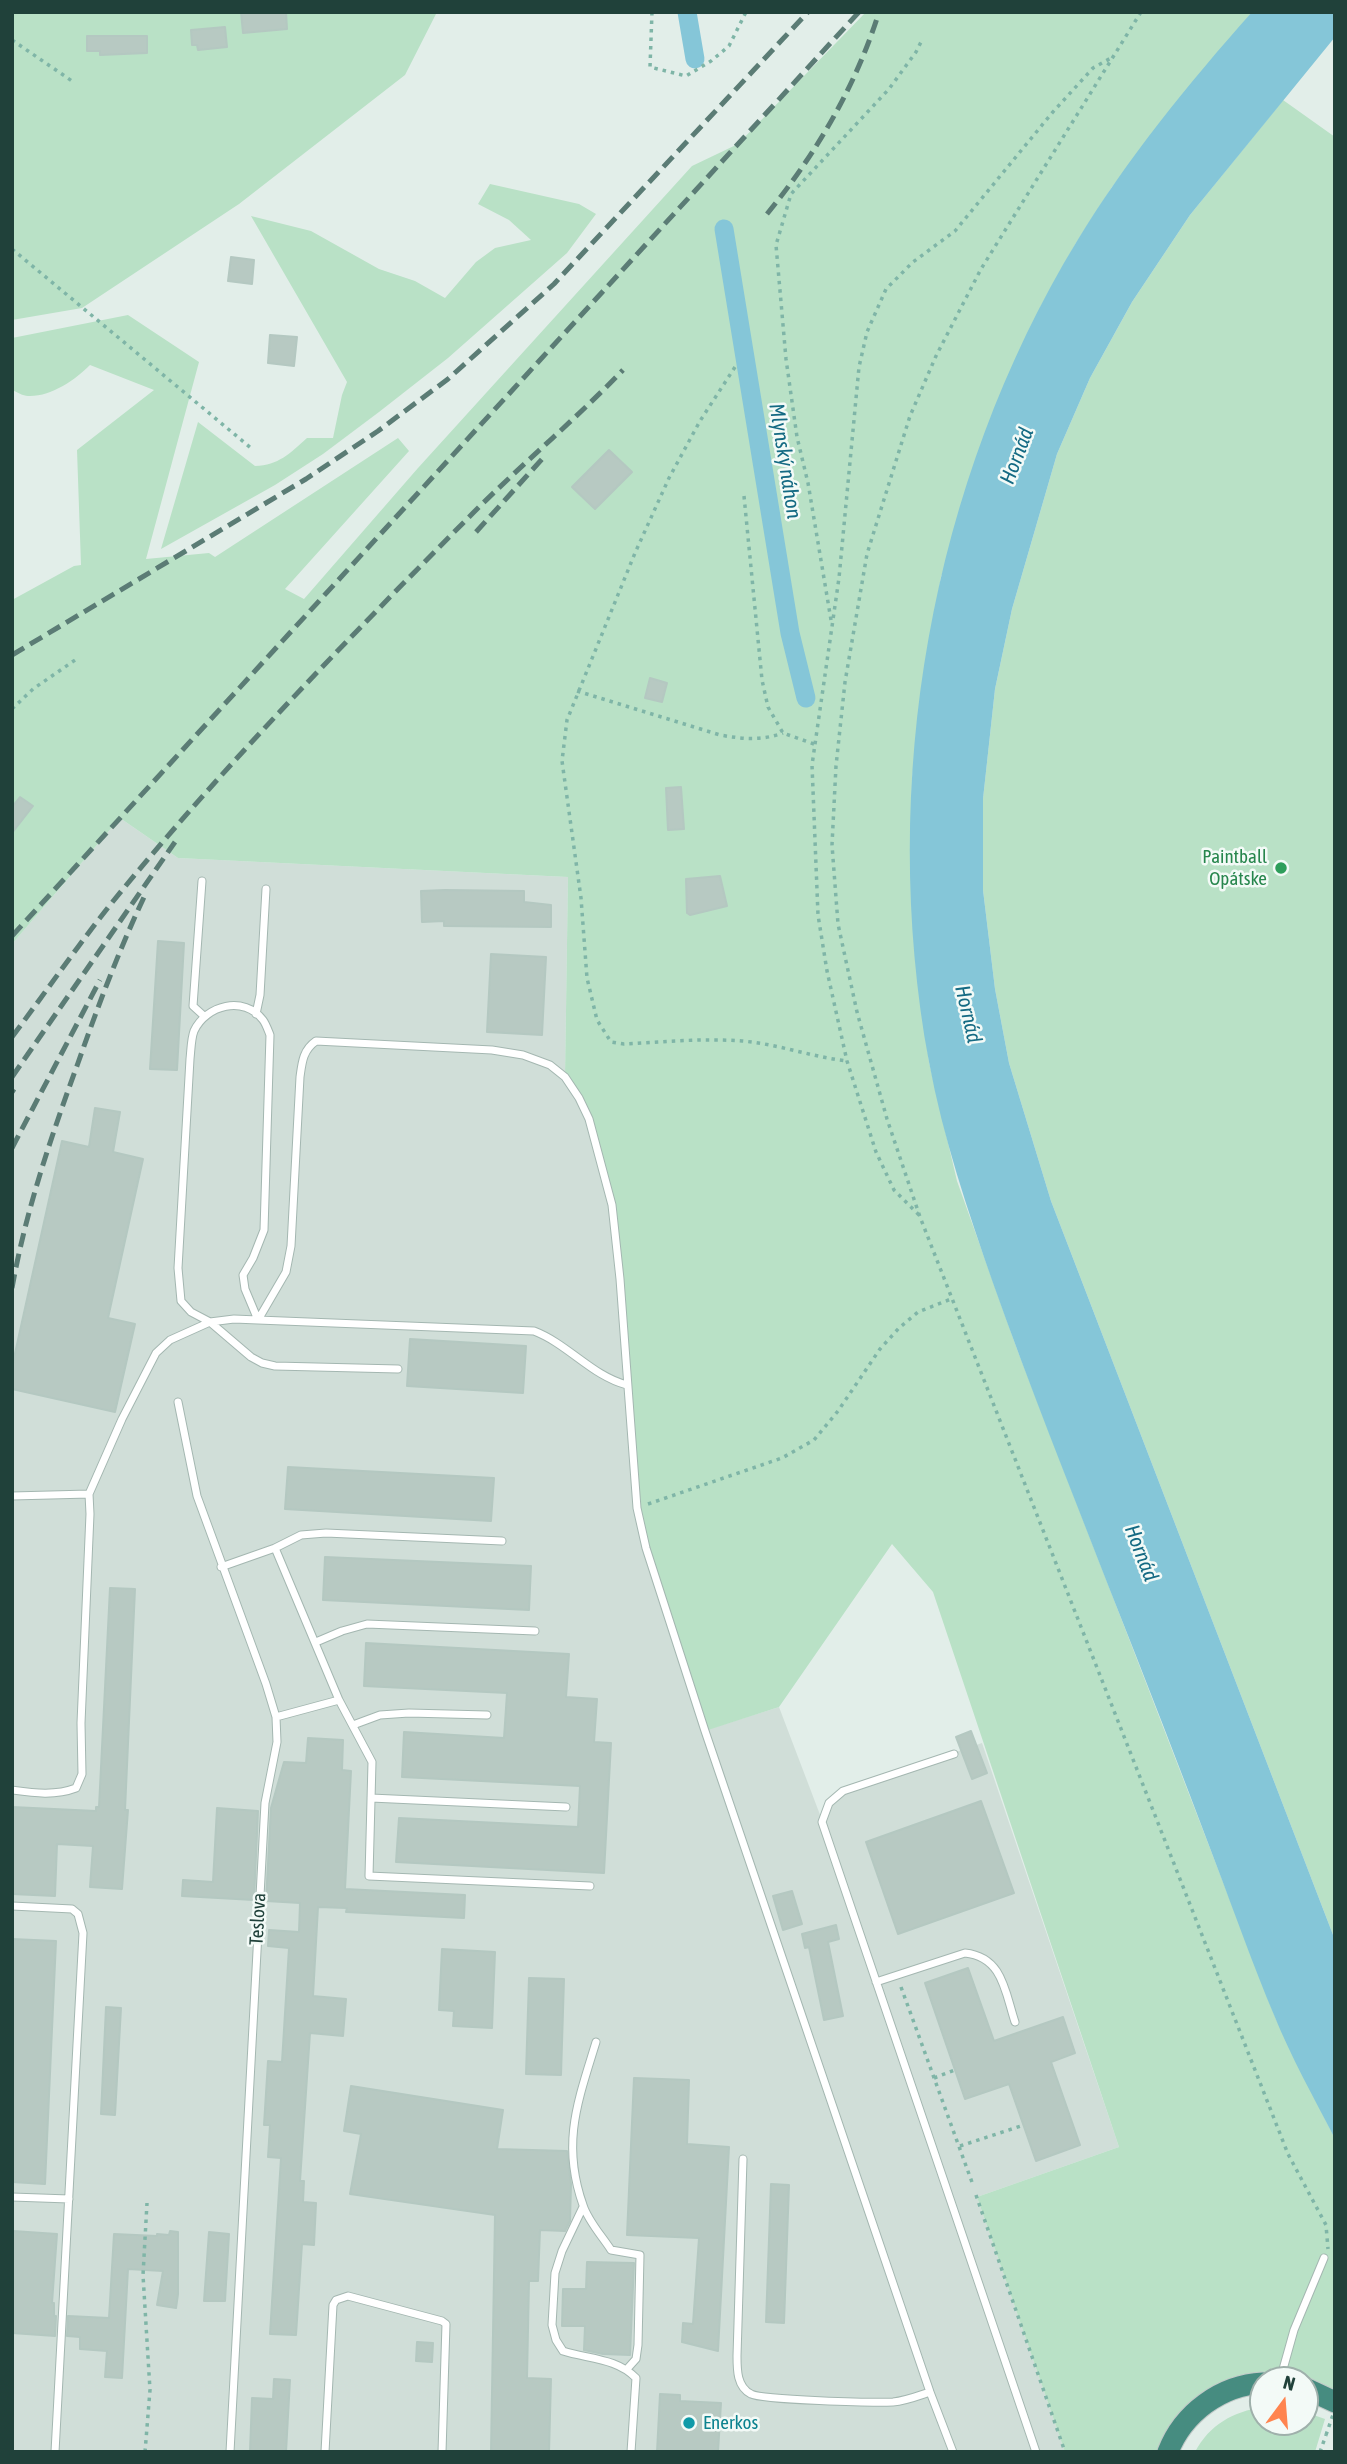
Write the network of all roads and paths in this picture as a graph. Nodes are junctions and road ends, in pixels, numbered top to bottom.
1 (652, 12) edge
2 (746, 12) edge
3 (1141, 12) edge
4 (12, 40) edge
5 (922, 40) dead end
6 (1113, 58) junction
7 (72, 81) dead end
8 (12, 249) edge
9 (735, 368) dead end
10 (251, 448) dead end
11 (744, 496) dead end
12 (832, 626) junction
13 (78, 658) dead end
14 (577, 691) junction
15 (12, 709) edge
16 (783, 733) junction
17 (814, 744) junction
18 (202, 881) dead end
19 (267, 889) dead end
20 (256, 1014) junction
21 (204, 1016) junction
22 (847, 1061) junction
23 (920, 1217) junction
24 (951, 1299) junction
25 (258, 1320) junction
26 (210, 1322) junction
27 (398, 1369) dead end
28 (628, 1385) junction
29 (178, 1402) dead end
30 (89, 1494) junction
31 (12, 1496) edge
32 (638, 1508) junction
33 (502, 1541) dead end
34 (275, 1548) junction
35 (221, 1567) junction
36 (534, 1631) dead end
37 (316, 1642) junction
38 (339, 1700) junction
39 (487, 1715) dead end
40 (276, 1717) junction
41 (353, 1725) junction
42 (954, 1754) dead end
43 (12, 1790) edge
44 (371, 1798) junction
45 (566, 1807) dead end
46 (590, 1886) dead end
47 (12, 1906) edge
48 (897, 1975) junction
49 (876, 1982) junction
50 (1015, 2022) dead end
51 (596, 2042) dead end
52 (955, 2070) dead end
53 (934, 2078) junction
54 (1024, 2125) dead end
55 (960, 2146) junction
56 (743, 2159) dead end
57 (973, 2185) dead end
58 (976, 2195) dead end
59 (12, 2197) edge
60 (69, 2199) junction
61 (147, 2203) dead end
62 (583, 2207) junction
63 (1325, 2258) joint
64 (1284, 2366) edge
65 (627, 2369) junction
66 (1249, 2386) edge
67 (930, 2392) junction
68 (1319, 2395) edge
69 (1335, 2402) edge
70 (1335, 2409) edge
71 (55, 2452) edge
72 (145, 2452) edge
73 (230, 2452) edge
74 (325, 2452) edge
75 (442, 2452) edge
76 (631, 2452) edge
77 (953, 2452) edge
78 (1036, 2452) edge
79 (1065, 2452) edge
80 (1168, 2452) edge
81 (1320, 2452) edge

1 - 2 path
3 - 6 path
4 - 7 path
5 - 12 path
6 - 12 path
6 - 23 path
8 - 10 path
9 - 14 path
11 - 16 path
12 - 17 path
13 - 15 path
14 - 16 path
14 - 22 path
16 - 17 path
17 - 22 path
18 - 21 lane
19 - 20 lane
20 - 21 lane
20 - 25 lane
21 - 26 lane
22 - 23 path
23 - 24 path
24 - 32 path
24 - 63 path
25 - 26 lane
25 - 28 lane
25 - 28 lane
26 - 27 lane
26 - 30 lane
28 - 32 lane
29 - 35 lane, Teslova
30 - 31 lane
30 - 43 lane
32 - 67 lane
33 - 34 lane
34 - 35 lane
34 - 37 lane
35 - 40 lane, Teslova
36 - 37 lane
37 - 38 lane
38 - 40 lane
38 - 41 lane
39 - 41 lane
40 - 73 lane, Teslova
41 - 44 lane
42 - 49 lane
44 - 45 lane
44 - 46 lane
47 - 60 lane
48 - 49 lane
48 - 50 lane
48 - 53 path
49 - 78 lane
51 - 62 lane
52 - 53 path
53 - 55 path
54 - 55 path
55 - 57 path
56 - 67 lane
58 - 79 path
59 - 60 lane
60 - 71 lane
61 - 72 path
62 - 65 lane
62 - 65 lane
63 - 64 lane
65 - 76 lane
66 - 80 highway
67 - 77 lane
68 - 69 highway
70 - 81 path, bridge
74 - 75 lane

